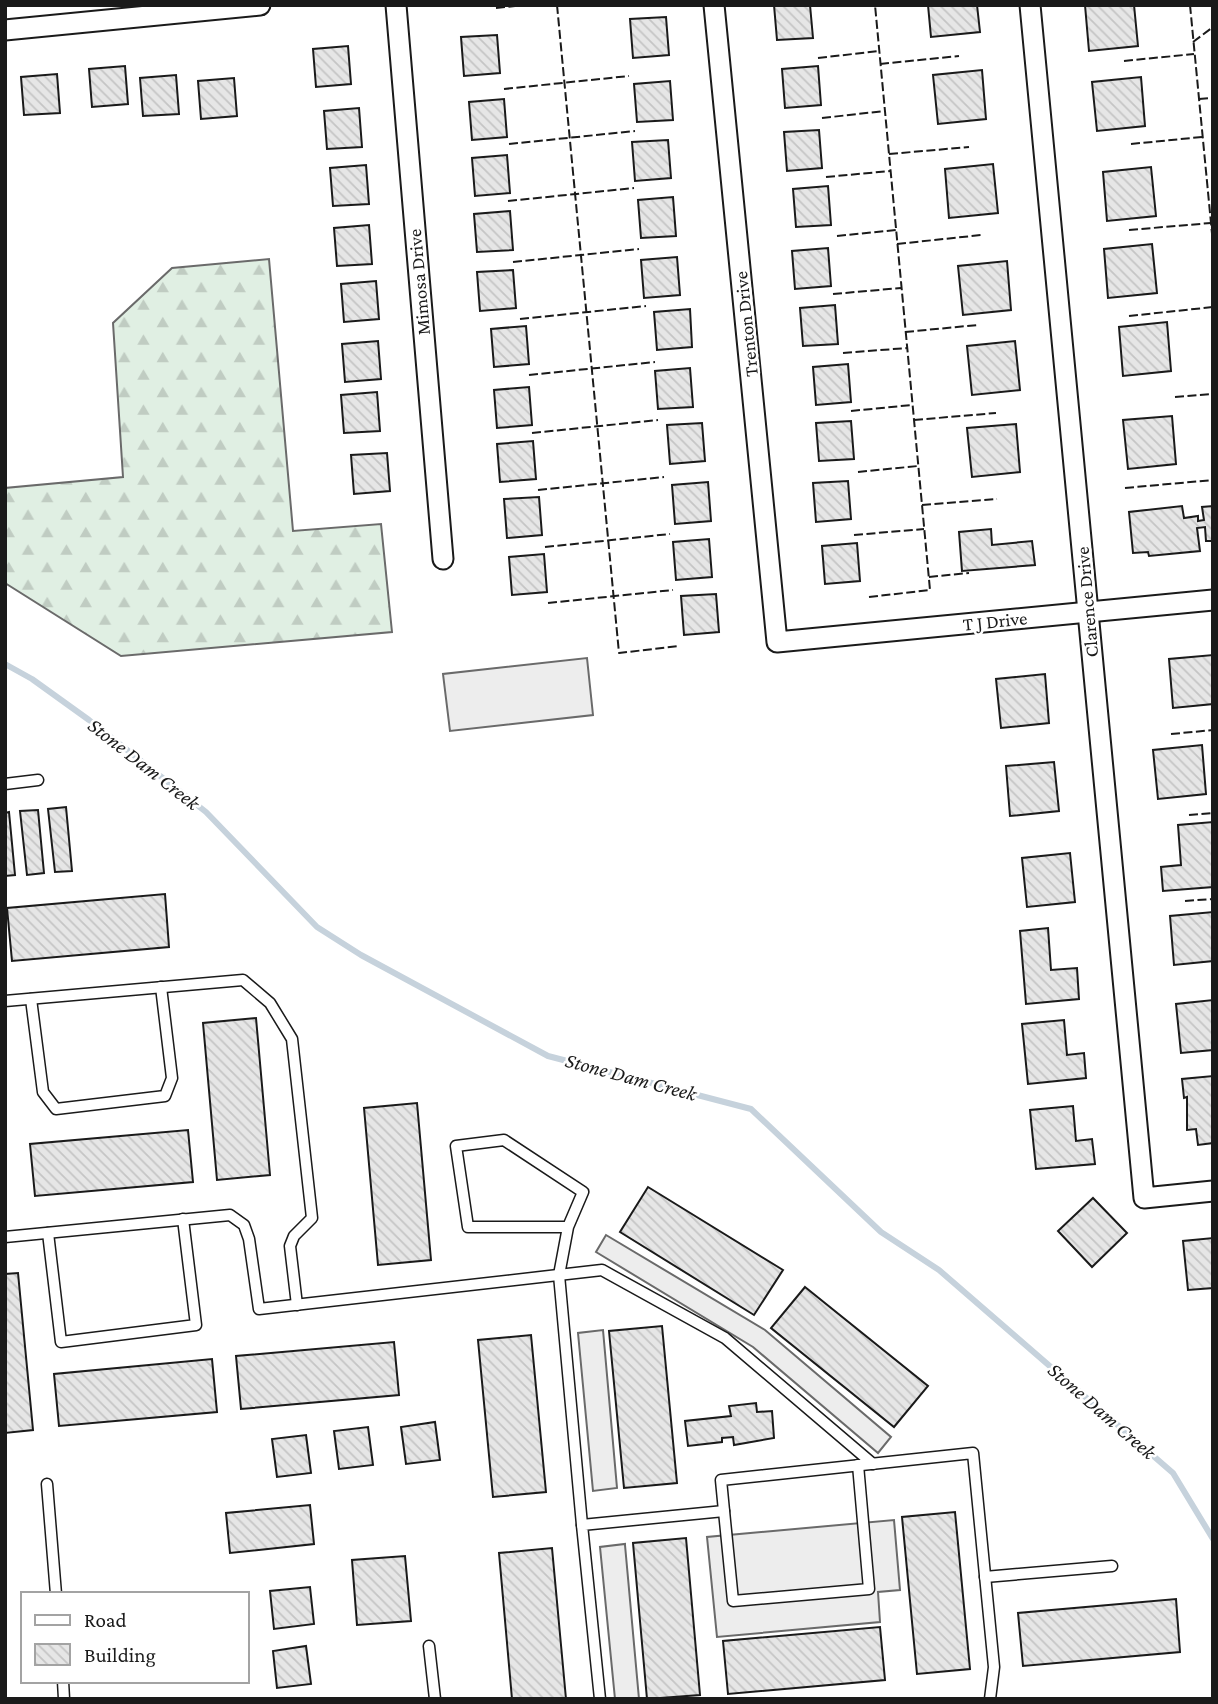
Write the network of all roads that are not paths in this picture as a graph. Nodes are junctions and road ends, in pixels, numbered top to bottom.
1 (260, 5) edge
2 (396, 5) edge
3 (714, 5) edge
4 (1030, 5) edge
5 (5, 30) edge
6 (443, 559) dead end
7 (1213, 600) edge
8 (1088, 612) junction
9 (777, 642) joint
10 (38, 780) dead end
11 (5, 784) edge
12 (161, 987) junction
13 (31, 999) junction
14 (5, 1001) edge
15 (1213, 1191) edge
16 (183, 1219) junction
17 (568, 1227) junction
18 (48, 1233) junction
19 (5, 1237) edge
20 (559, 1275) junction
21 (297, 1304) junction
22 (873, 1464) junction
23 (858, 1465) junction
24 (47, 1484) dead end
25 (724, 1511) junction
26 (582, 1525) junction
27 (1112, 1566) dead end
28 (985, 1577) junction
29 (56, 1592) edge
30 (429, 1646) dead end
31 (435, 1699) edge
32 (600, 1699) edge
33 (990, 1699) edge

1 - 5 street
2 - 6 street, Mimosa Drive
3 - 9 street, Trenton Drive
4 - 8 street, Clarence Drive
7 - 8 street, T J Drive
8 - 9 street, T J Drive
8 - 15 street, Clarence Drive
10 - 11 lane
12 - 13 lane
12 - 13 lane
12 - 21 lane
13 - 14 lane
16 - 18 lane
16 - 18 lane
16 - 21 lane
17 - 17 lane
17 - 20 lane
18 - 19 lane
20 - 21 lane
20 - 22 lane
20 - 26 lane
22 - 23 lane
22 - 28 lane
23 - 25 lane
23 - 25 lane
24 - 29 lane
25 - 26 lane
26 - 32 lane
27 - 28 lane
28 - 33 lane
30 - 31 lane

